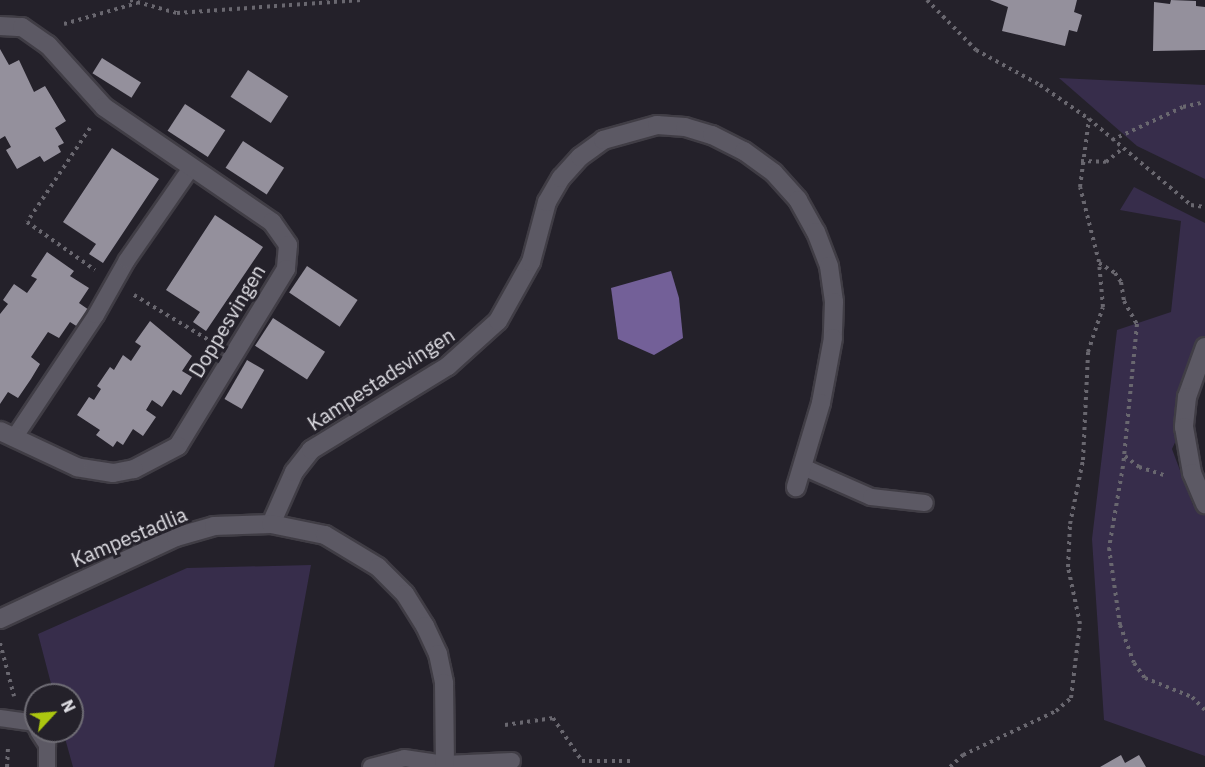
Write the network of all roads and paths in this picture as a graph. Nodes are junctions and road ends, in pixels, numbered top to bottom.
1 (130, 0) edge
2 (362, 0) edge
3 (927, 0) edge
4 (139, 2) junction
5 (0, 26) edge
6 (31, 33) junction
7 (1205, 102) edge
8 (1089, 119) junction
9 (1112, 140) junction
10 (1121, 150) junction
11 (1081, 161) junction
12 (191, 168) junction
13 (1205, 207) edge
14 (1099, 262) junction
15 (1205, 347) edge
16 (7, 435) edge
17 (1124, 455) junction
18 (803, 467) junction
19 (1192, 473) junction
20 (796, 487) dead end
21 (925, 503) dead end
22 (1205, 504) edge
23 (271, 524) junction
24 (0, 619) edge
25 (1205, 710) edge
26 (0, 718) edge
27 (24, 722) edge
28 (505, 725) dead end
29 (46, 743) edge
30 (512, 761) dead end
31 (634, 761) dead end
32 (445, 766) edge
33 (47, 767) edge
34 (371, 767) edge
35 (950, 767) edge

1 - 4 path
2 - 4 path
3 - 8 path
4 - 6 path
5 - 6 street, Doppesvingen
6 - 12 street, Doppesvingen
7 - 9 path
8 - 9 path
8 - 11 path
9 - 10 path
10 - 11 path
10 - 13 path
11 - 14 path
12 - 16 lane
12 - 16 street, Doppesvingen
14 - 17 path
14 - 35 path
15 - 19 street
17 - 19 path
17 - 25 path
18 - 20 street, Kampestadsvingen
18 - 21 lane
18 - 23 street, Kampestadsvingen
19 - 22 street
23 - 24 street, Kampestadlia
23 - 32 street, Kampestadlia
26 - 27 lane
28 - 31 path
29 - 33 lane
30 - 32 lane
32 - 34 lane

